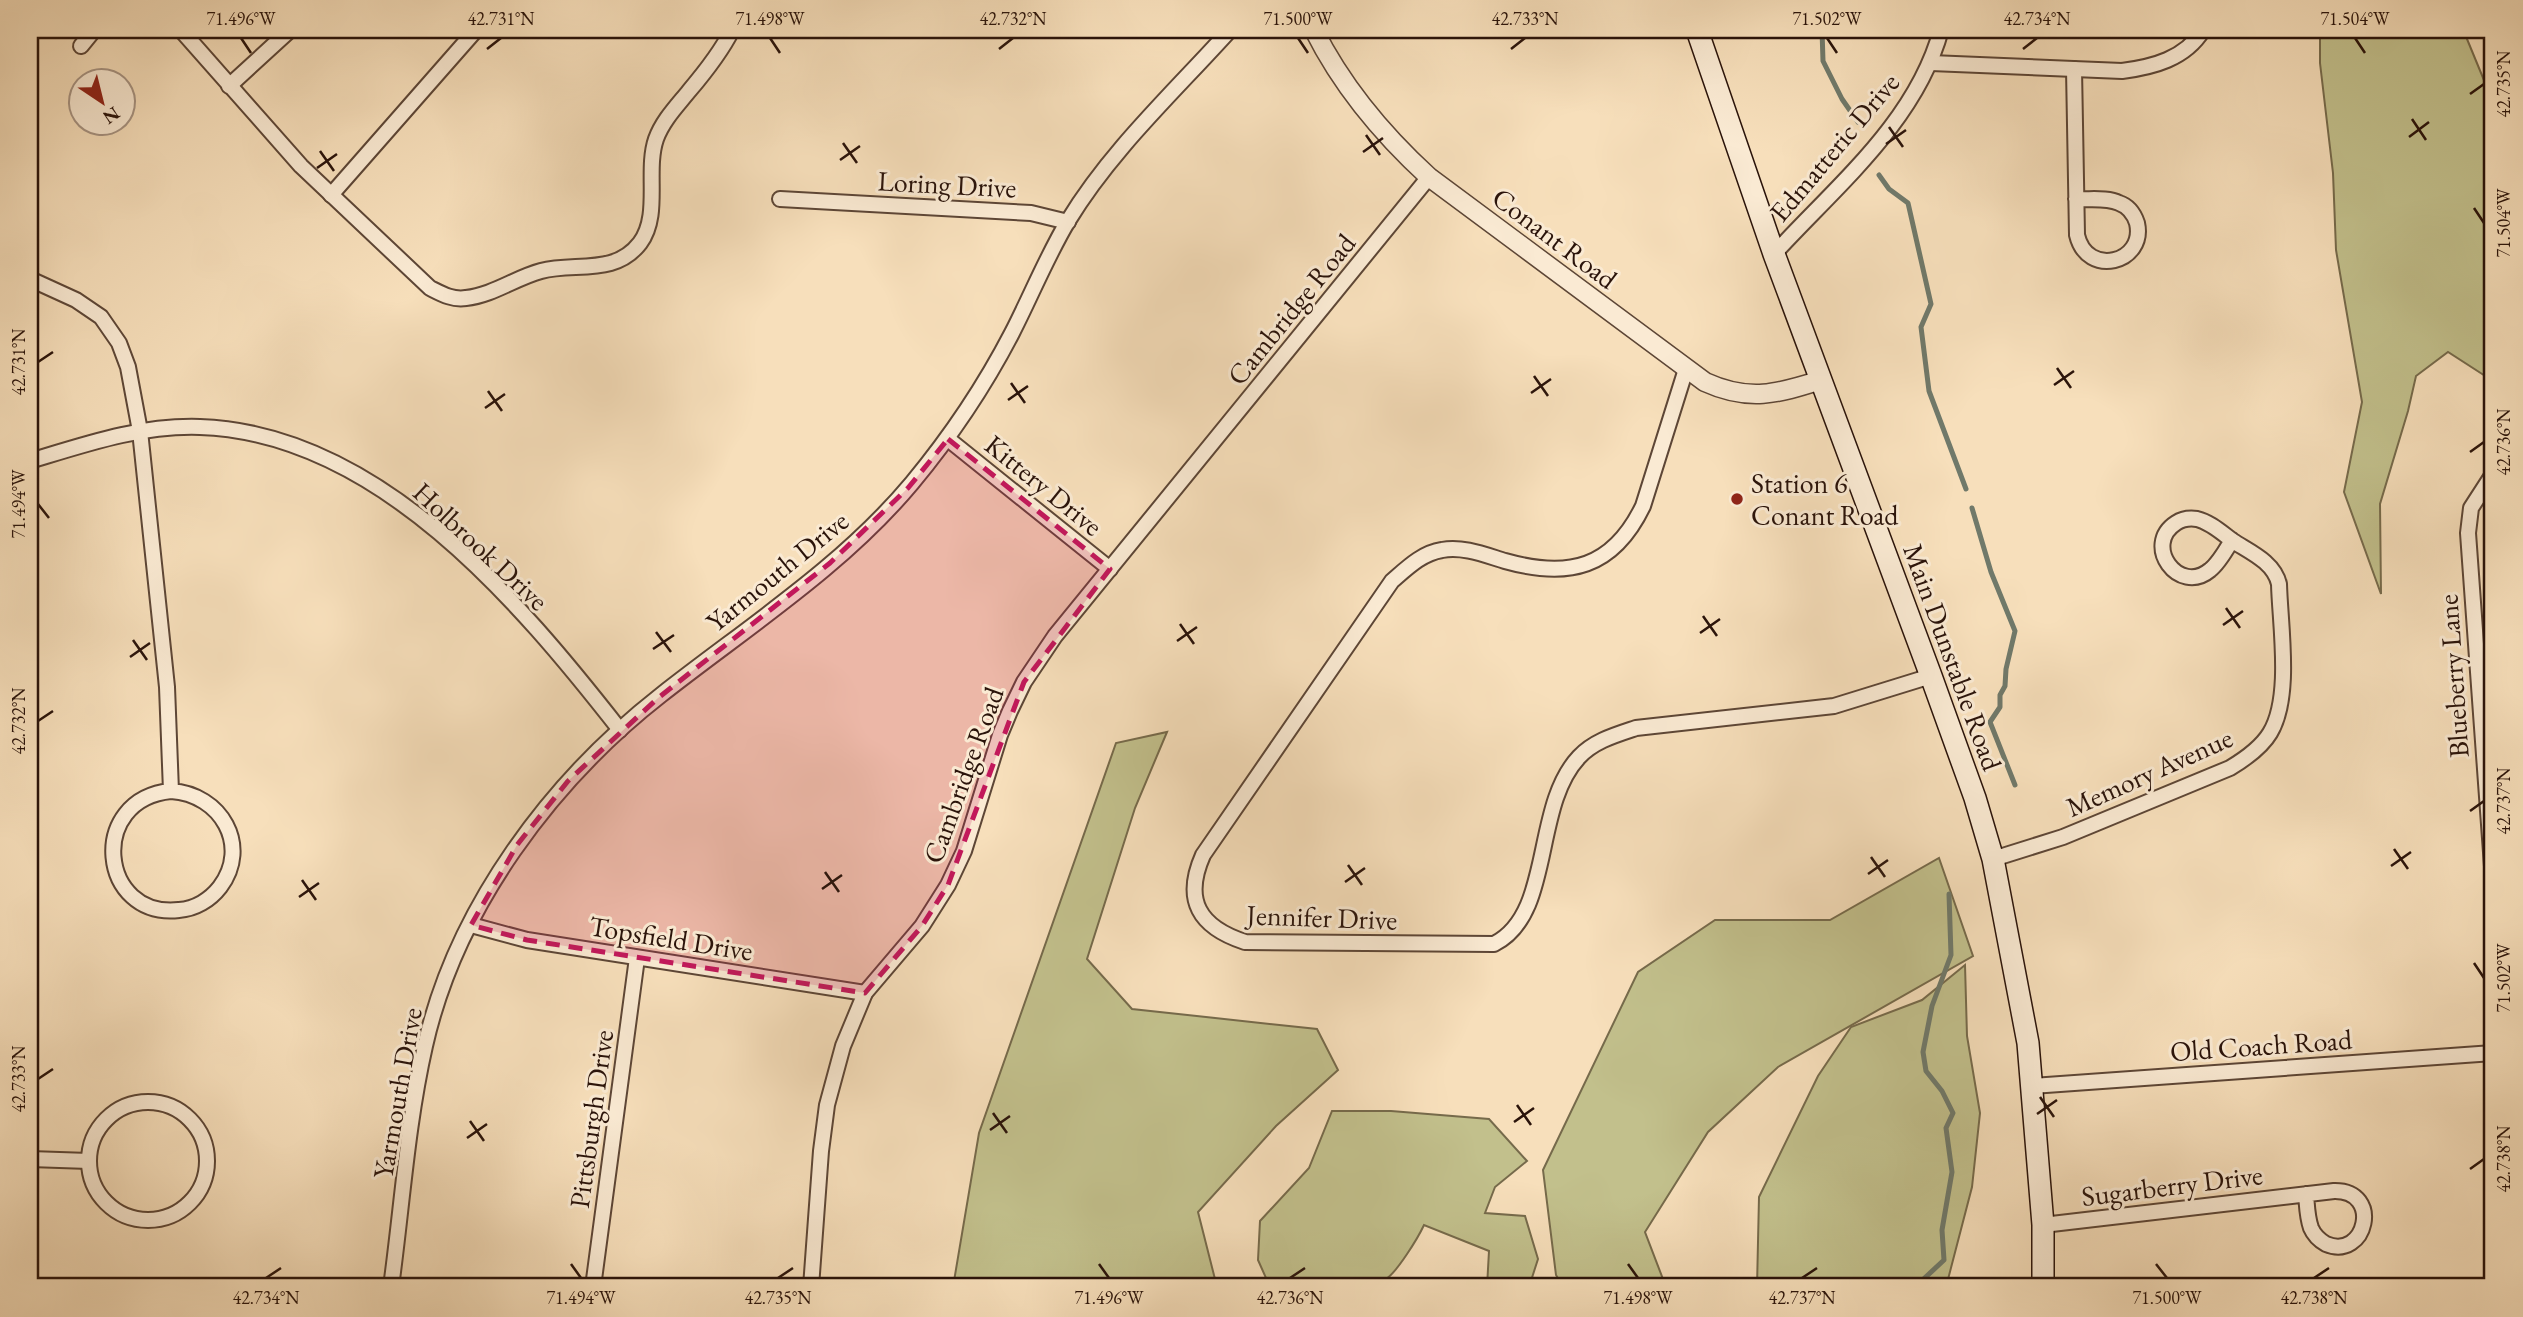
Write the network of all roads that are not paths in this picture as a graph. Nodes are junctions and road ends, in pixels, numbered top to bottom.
1 (94, 30) edge
2 (181, 30) edge
3 (290, 30) edge
4 (476, 30) edge
5 (732, 30) edge
6 (1230, 30) edge
7 (1314, 30) edge
8 (1697, 30) edge
9 (1941, 30) edge
10 (2203, 30) edge
11 (81, 46) dead end
12 (1931, 64) junction
13 (2074, 69) junction
14 (229, 86) junction
15 (1429, 177) junction
16 (331, 195) junction
17 (780, 199) dead end
18 (2076, 199) junction
19 (1068, 222) junction
20 (1774, 254) junction
21 (30, 279) edge
22 (1686, 369) junction
23 (1821, 380) junction
24 (140, 431) junction
25 (948, 439) junction
26 (30, 461) edge
27 (2493, 474) edge
28 (2232, 540) junction
29 (1110, 569) junction
30 (1931, 676) junction
31 (620, 730) junction
32 (171, 791) junction
33 (1993, 859) junction
34 (2493, 880) edge
35 (471, 925) junction
36 (637, 958) junction
37 (866, 993) junction
38 (2493, 1053) edge
39 (2032, 1086) junction
40 (30, 1159) edge
41 (89, 1161) junction
42 (2306, 1194) junction
43 (2043, 1225) junction
44 (391, 1287) edge
45 (593, 1287) edge
46 (811, 1287) edge
47 (2043, 1287) edge

1 - 11 street
2 - 14 street
3 - 14 street
4 - 16 street
5 - 16 street
6 - 19 street, Yarmouth Drive
7 - 15 street, Conant Road
8 - 20 main road, Main Dunstable Road
9 - 12 street, Edmatteric Drive
10 - 13 street
12 - 13 street
12 - 20 street, Edmatteric Drive
13 - 18 street
14 - 16 street
15 - 22 street, Conant Road
15 - 29 street, Cambridge Road
17 - 19 street, Loring Drive
18 - 18 street
19 - 25 street, Yarmouth Drive
20 - 23 main road, Main Dunstable Road
21 - 24 street
22 - 23 street, Conant Road
22 - 30 street, Jennifer Drive
23 - 30 main road, Main Dunstable Road
24 - 26 street, Holbrook Drive
24 - 31 street, Holbrook Drive
24 - 32 street
25 - 29 street, Kittery Drive
25 - 31 street, Yarmouth Drive
27 - 34 street, Blueberry Lane
28 - 28 street, Memory Avenue
28 - 33 street, Memory Avenue
29 - 37 street, Cambridge Road
30 - 33 main road, Main Dunstable Road
31 - 35 street, Yarmouth Drive
32 - 32 street
33 - 39 main road, Main Dunstable Road
35 - 36 street, Topsfield Drive
35 - 44 street, Yarmouth Drive
36 - 37 street, Topsfield Drive
36 - 45 street, Pittsburgh Drive
37 - 46 street, Cambridge Road
38 - 39 street, Old Coach Road
39 - 43 main road, Main Dunstable Road
40 - 41 street
41 - 41 street
42 - 42 street, Sugarberry Drive
42 - 43 street, Sugarberry Drive
43 - 47 main road, Main Dunstable Road

